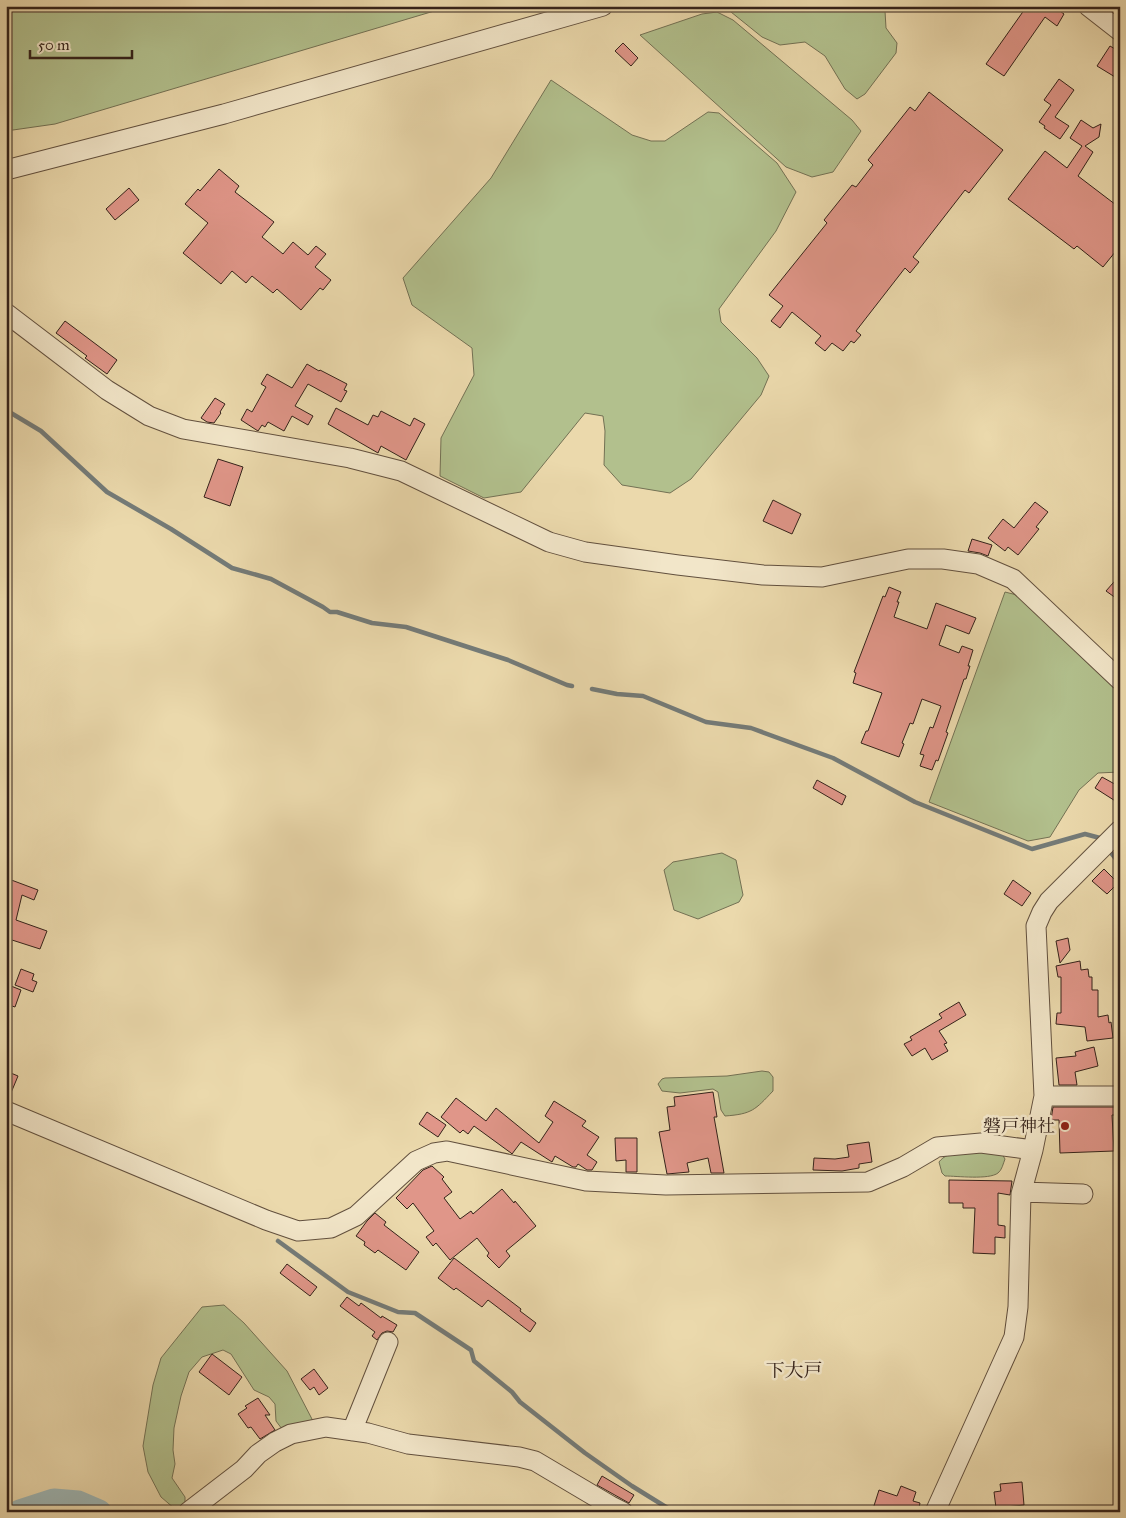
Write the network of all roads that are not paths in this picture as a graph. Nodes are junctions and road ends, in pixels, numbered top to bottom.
1 (603, 6) edge
2 (1088, 6) edge
3 (1120, 31) edge
4 (6, 170) edge
5 (6, 313) edge
6 (1120, 680) edge
7 (1110, 840) edge
8 (1044, 1096) junction
9 (1120, 1096) edge
10 (6, 1111) edge
11 (1033, 1150) junction
12 (1022, 1192) junction
13 (1083, 1194) dead end
14 (388, 1342) dead end
15 (352, 1431) junction
16 (188, 1512) edge
17 (623, 1512) edge
18 (935, 1512) edge

1 - 4 street
2 - 3 street
5 - 6 street
7 - 8 street
8 - 9 street
8 - 11 street
10 - 11 street
11 - 12 street
12 - 13 street
12 - 18 street
14 - 15 street
15 - 16 street
15 - 17 street

